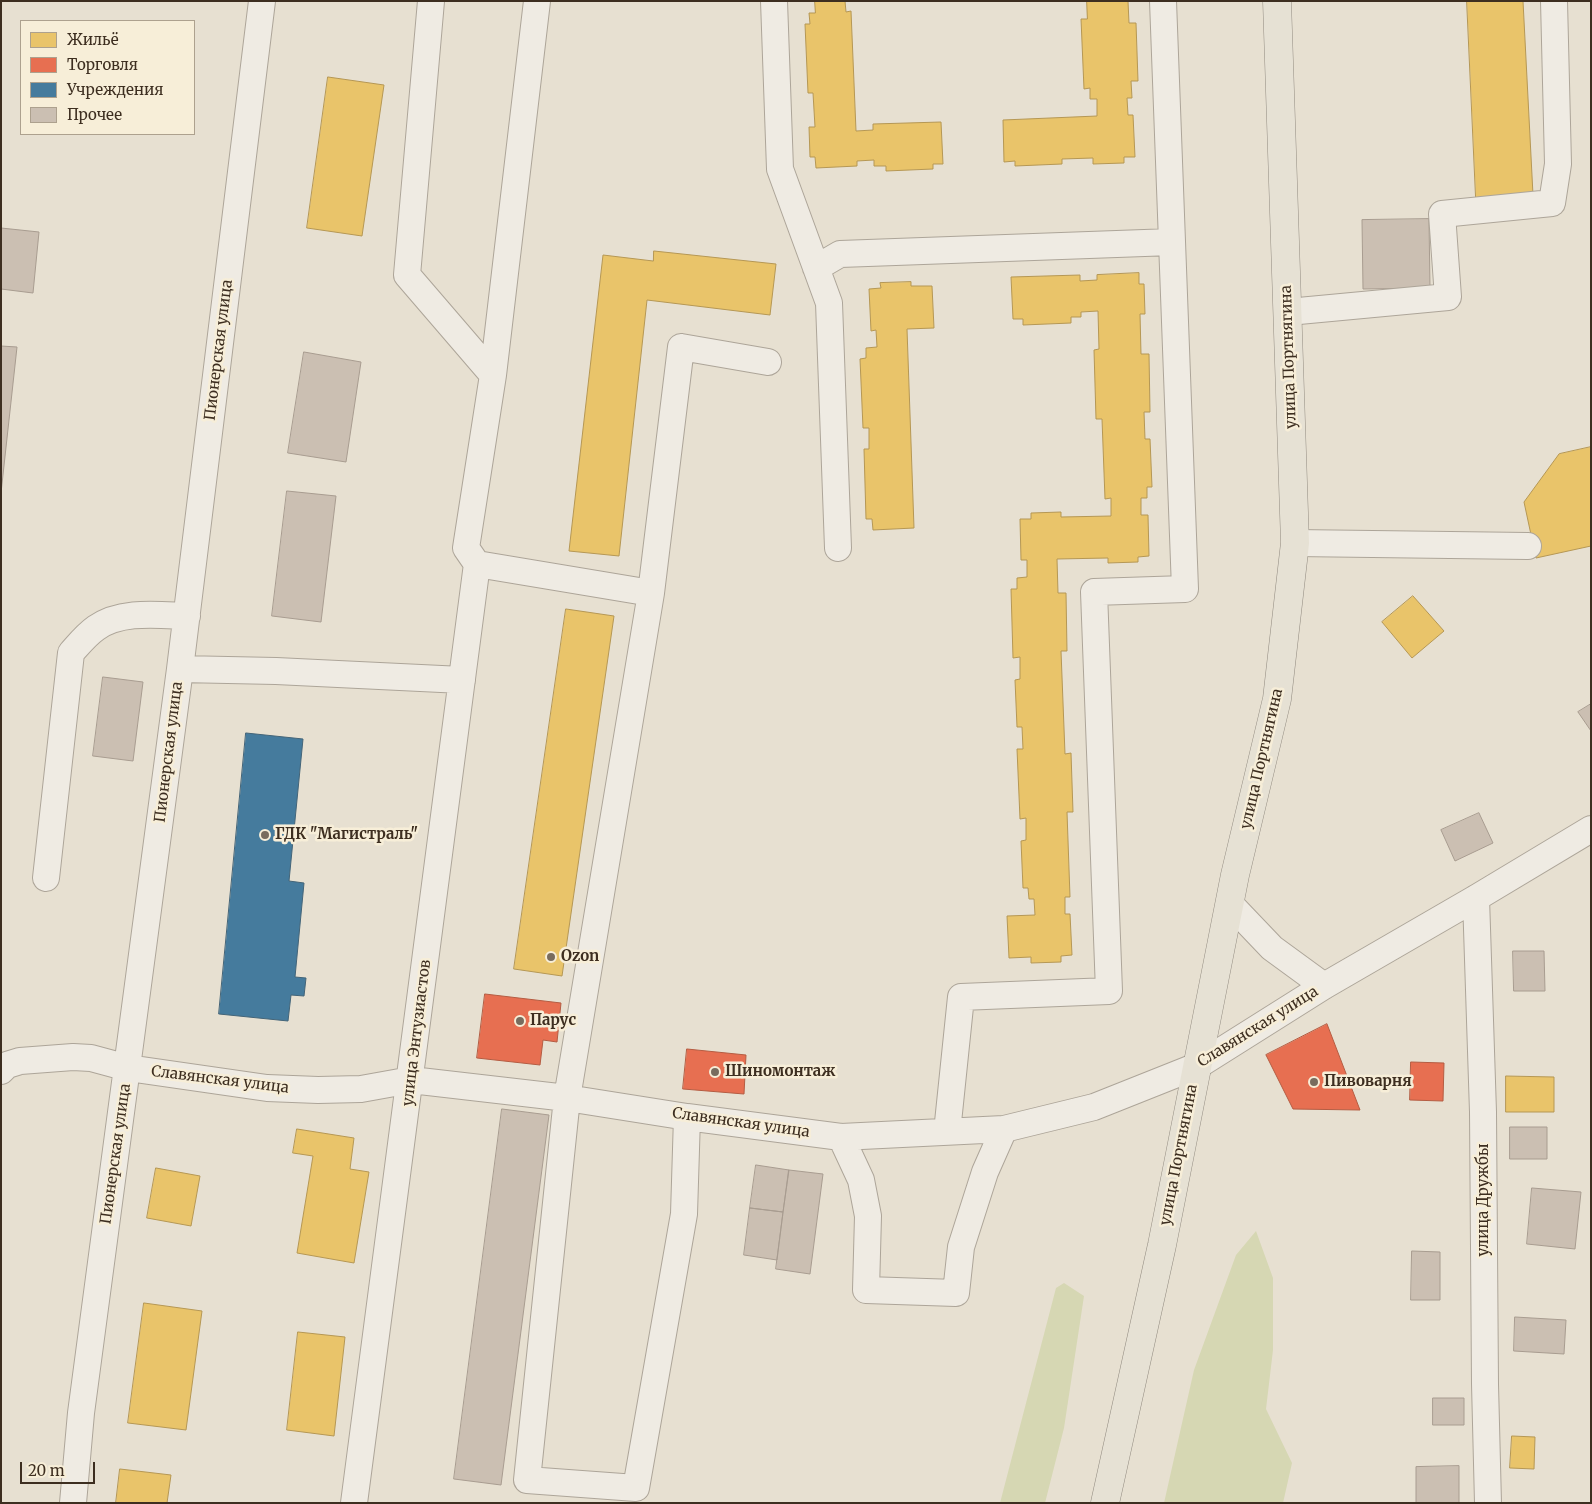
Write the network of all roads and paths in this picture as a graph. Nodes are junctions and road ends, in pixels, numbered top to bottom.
1 (262, 1) edge
2 (431, 1) edge
3 (537, 1) edge
4 (774, 1) edge
5 (1163, 1) edge
6 (1277, 1) edge
7 (1554, 1) edge
8 (1172, 242) junction
9 (816, 268) junction
10 (1288, 312) junction
11 (768, 362) dead end
12 (493, 375) junction
13 (1295, 544) junction
14 (1528, 546) dead end
15 (838, 548) dead end
16 (477, 564) junction
17 (651, 593) junction
18 (187, 616) junction
19 (180, 669) junction
20 (462, 680) junction
21 (1591, 829) edge
22 (46, 878) dead end
23 (1476, 898) junction
24 (1230, 904) junction
25 (1324, 986) junction
26 (1197, 1066) junction
27 (128, 1068) junction
28 (1, 1071) edge
29 (411, 1080) junction
30 (567, 1098) junction
31 (687, 1117) junction
32 (1004, 1129) junction
33 (946, 1132) junction
34 (841, 1137) junction
35 (73, 1503) edge
36 (354, 1503) edge
37 (1105, 1503) edge
38 (1488, 1503) edge

1 - 18 street, Пионерская улица
2 - 12 street
3 - 12 street
4 - 9 street
5 - 8 street
6 - 10 main road, улица Портнягина
7 - 10 street
8 - 9 street
8 - 33 street
9 - 15 street
10 - 13 main road, улица Портнягина
11 - 17 street
12 - 16 street
13 - 14 street
13 - 24 main road, улица Портнягина
16 - 17 street
16 - 20 street, улица Энтузиастов
17 - 30 street
18 - 19 street, Пионерская улица
18 - 22 street
19 - 20 street
19 - 27 street, Пионерская улица
20 - 29 street, улица Энтузиастов
21 - 23 street, Славянская улица
23 - 25 street, Славянская улица
23 - 38 street, улица Дружбы
24 - 25 street, Славянская улица
24 - 26 main road, улица Портнягина
25 - 26 street, Славянская улица
26 - 32 street, Славянская улица
26 - 37 main road, улица Портнягина
27 - 28 street, Славянская улица
27 - 29 street, Славянская улица
27 - 35 street, Пионерская улица
29 - 30 street, Славянская улица
29 - 36 street, улица Энтузиастов
30 - 31 street, Славянская улица
30 - 31 street
31 - 34 street, Славянская улица
32 - 33 street, Славянская улица
32 - 34 street
33 - 34 street, Славянская улица

